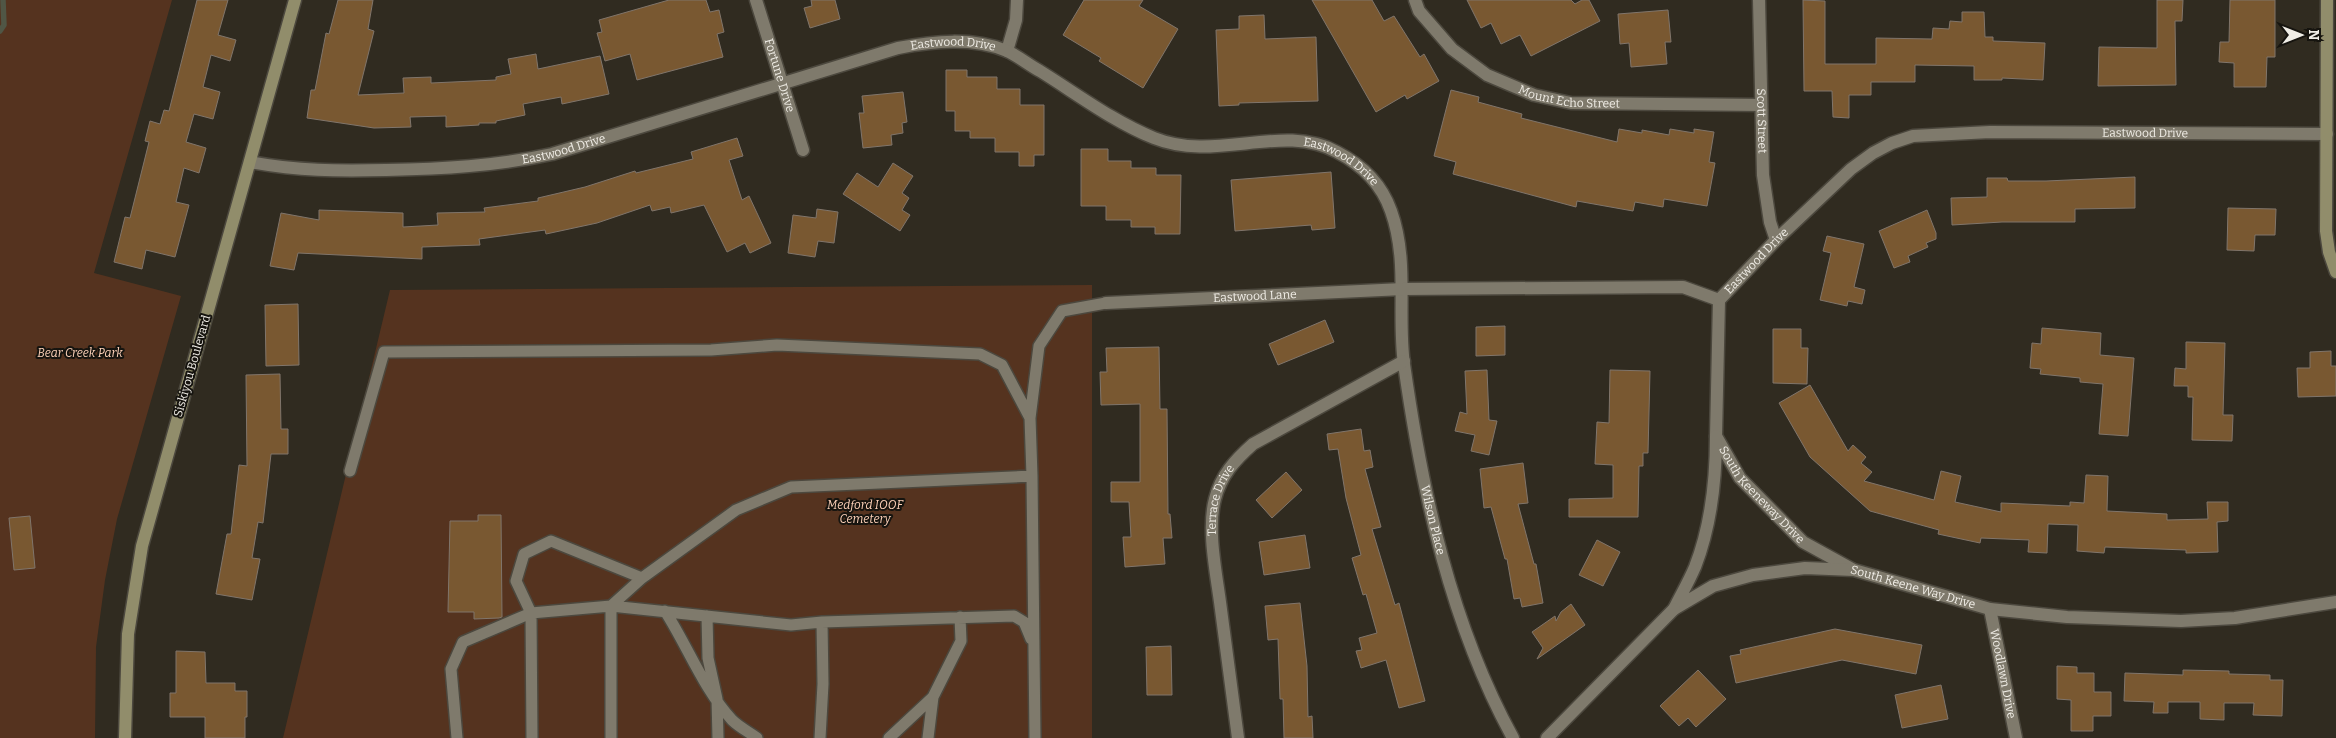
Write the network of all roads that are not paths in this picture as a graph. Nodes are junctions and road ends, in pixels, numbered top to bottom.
1 (295, 0) edge
2 (756, 0) edge
3 (1018, 0) edge
4 (1415, 0) edge
5 (1760, 0) edge
6 (2327, 0) edge
7 (1007, 51) junction
8 (782, 83) junction
9 (1762, 105) junction
10 (2327, 134) junction
11 (803, 150) dead end
12 (250, 162) junction
13 (1776, 240) junction
14 (2336, 272) edge
15 (1403, 289) junction
16 (1719, 300) junction
17 (1106, 303) joint
18 (1404, 361) junction
19 (1030, 418) junction
20 (1716, 436) junction
21 (350, 471) dead end
22 (1032, 476) junction
23 (1854, 570) junction
24 (642, 578) junction
25 (2336, 602) edge
26 (611, 606) junction
27 (1674, 609) junction
28 (1990, 609) junction
29 (665, 611) junction
30 (531, 613) junction
31 (707, 616) junction
32 (960, 617) junction
33 (822, 622) junction
34 (1034, 645) junction
35 (933, 696) junction
36 (717, 699) junction
37 (125, 738) edge
38 (457, 738) edge
39 (532, 738) edge
40 (611, 738) edge
41 (718, 738) edge
42 (757, 738) edge
43 (820, 738) edge
44 (889, 738) edge
45 (928, 738) edge
46 (1034, 738) edge
47 (1238, 738) edge
48 (1513, 738) edge
49 (1547, 738) edge
50 (2016, 738) edge

1 - 12 street, Siskiyou Boulevard
2 - 8 street, Fortune Drive
3 - 7 street
4 - 9 street, Mount Echo Street
5 - 9 street, Scott Street
6 - 10 street
7 - 8 street, Eastwood Drive
7 - 15 street, Eastwood Drive
8 - 11 street, Fortune Drive
8 - 12 street, Eastwood Drive
9 - 13 street, Scott Street
10 - 13 street, Eastwood Drive
10 - 14 street
12 - 37 street, Siskiyou Boulevard
13 - 16 street, Eastwood Drive
15 - 16 street, Eastwood Drive
15 - 17 street, Eastwood Lane
15 - 18 street, Wilson Place
16 - 20 street, South Keeneway Drive
17 - 19 lane
18 - 47 street, Terrace Drive
18 - 48 street, Wilson Place
19 - 21 lane
19 - 22 lane
20 - 23 street, South Keeneway Drive
20 - 27 street
22 - 24 lane
22 - 34 lane
23 - 27 street, South Keene Way Drive
23 - 28 street, South Keene Way Drive
24 - 26 lane
24 - 30 lane
25 - 28 street, South Keene Way Drive
26 - 29 lane
26 - 30 lane
26 - 40 lane
27 - 49 street
28 - 50 street, Woodlawn Drive
29 - 31 lane
29 - 36 lane
30 - 38 lane
30 - 39 lane
31 - 33 lane
31 - 36 lane
32 - 33 lane
32 - 34 lane
32 - 35 lane
33 - 43 lane
34 - 46 lane
35 - 44 lane
35 - 45 lane
36 - 41 lane
36 - 42 lane

